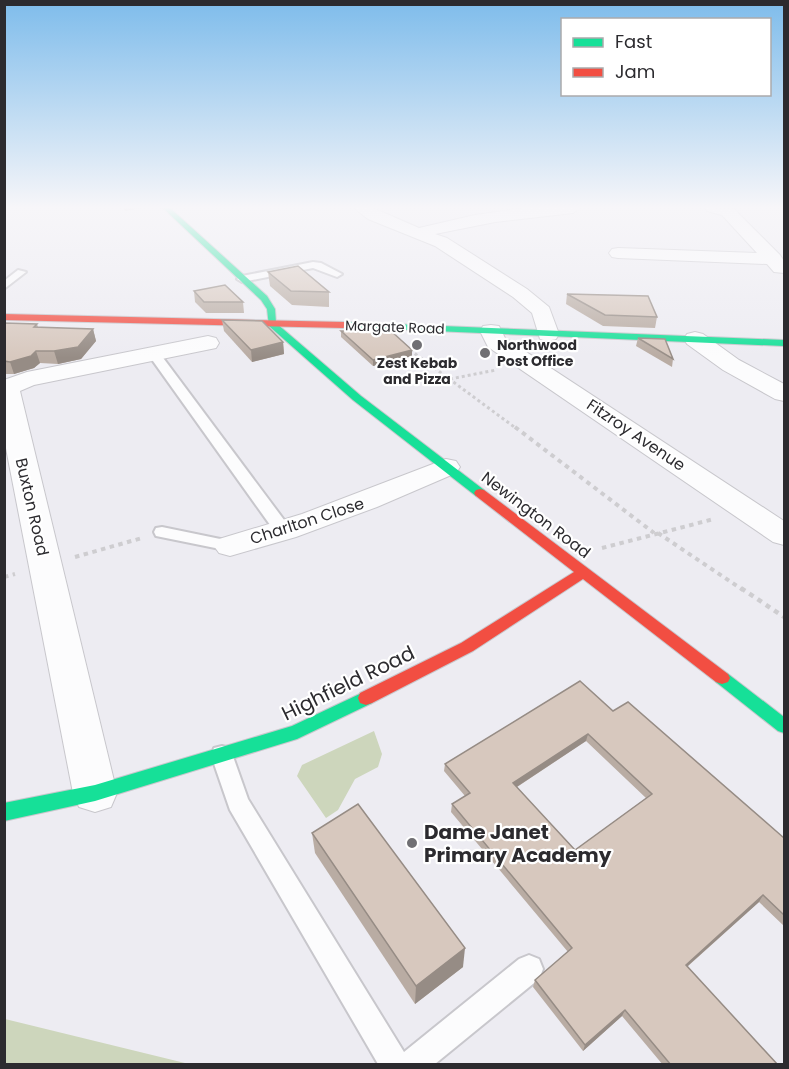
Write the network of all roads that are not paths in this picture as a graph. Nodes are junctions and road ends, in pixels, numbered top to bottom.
1 (219, 258) edge
2 (465, 258) edge
3 (684, 258) edge
4 (779, 265) edge
5 (21, 272) dead end
6 (337, 274) dead end
7 (242, 279) junction
8 (4, 286) edge
9 (4, 317) edge
10 (272, 324) junction
11 (491, 332) junction
12 (548, 334) junction
13 (695, 339) junction
14 (208, 343) dead end
15 (784, 343) edge
16 (154, 354) junction
17 (784, 394) edge
18 (7, 402) edge
19 (446, 467) junction
20 (162, 532) road end
21 (284, 532) junction
22 (784, 535) edge
23 (230, 546) joint
24 (584, 572) junction
25 (784, 726) edge
26 (222, 755) junction
27 (95, 793) junction
28 (4, 812) edge
29 (529, 969) dead end
30 (394, 1065) edge
31 (412, 1065) edge

1 - 7 main road
2 - 12 street
3 - 4 street
5 - 8 lane
6 - 7 lane
7 - 10 main road
9 - 10 main road, Margate Road
10 - 11 main road, Margate Road
10 - 19 main road, Newington Road
11 - 12 main road, Margate Road
11 - 22 street, Fitzroy Avenue
12 - 13 main road, Margate Road
13 - 15 main road, Margate Road
13 - 17 street
14 - 16 street, Buxton Road
16 - 18 street, Buxton Road
16 - 21 lane
18 - 27 street, Buxton Road
19 - 21 street, Charlton Close
19 - 24 main road, Newington Road
20 - 23 lane, Charlton Close
21 - 23 street, Charlton Close
24 - 25 main road, Newington Road
24 - 26 main road, Highfield Road
26 - 27 main road, Highfield Road
26 - 30 lane
27 - 28 main road, Highfield Road
29 - 31 lane

